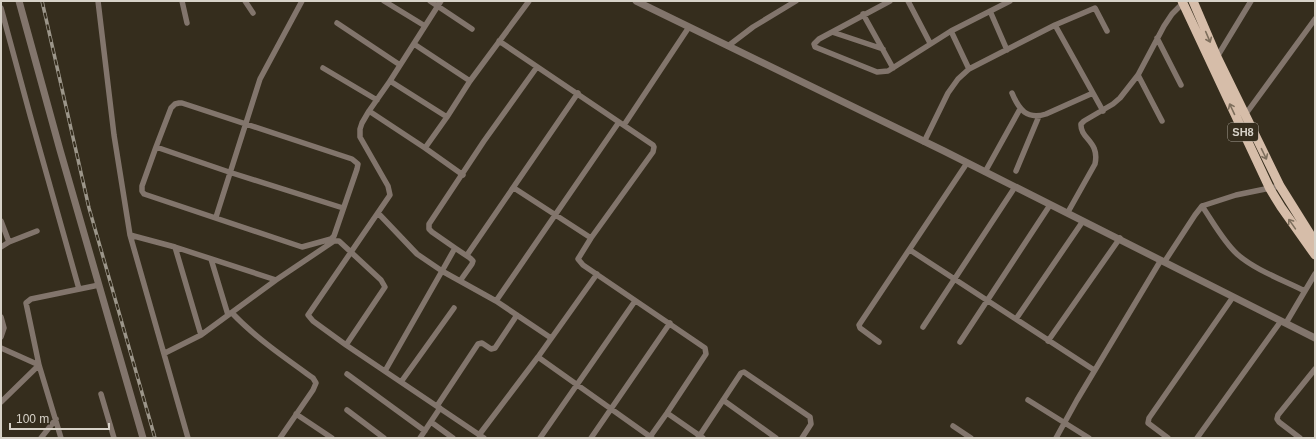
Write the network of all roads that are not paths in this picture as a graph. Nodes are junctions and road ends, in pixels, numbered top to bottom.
1 (19, 1) edge
2 (98, 1) edge
3 (182, 1) edge
4 (245, 1) edge
5 (302, 1) edge
6 (384, 1) edge
7 (430, 1) edge
8 (528, 1) edge
9 (636, 1) edge
10 (796, 1) edge
11 (890, 1) edge
12 (1008, 1) edge
13 (1092, 1) edge
14 (1193, 1) edge
15 (1251, 1) edge
16 (910, 2) edge
17 (1183, 2) edge
18 (440, 4) edge
19 (1, 8) edge
20 (1095, 8) junction
21 (990, 11) junction
22 (253, 13) dead end
23 (864, 14) junction
24 (1315, 20) edge
25 (187, 22) dead end
26 (337, 23) dead end
27 (1055, 25) junction
28 (425, 26) junction
29 (689, 27) junction
30 (472, 30) dead end
31 (1107, 31) dead end
32 (832, 32) junction
33 (951, 32) junction
34 (1157, 38) junction
35 (499, 41) junction
36 (930, 43) junction
37 (414, 44) junction
38 (728, 46) junction
39 (883, 49) junction
40 (1007, 50) junction
41 (1217, 57) junction
42 (400, 65) junction
43 (537, 67) junction
44 (323, 68) dead end
45 (893, 68) junction
46 (969, 69) junction
47 (1138, 75) junction
48 (390, 81) junction
49 (470, 81) junction
50 (1181, 85) dead end
51 (1012, 93) dead end
52 (1093, 93) junction
53 (578, 94) junction
54 (377, 100) junction
55 (1020, 109) junction
56 (369, 111) junction
57 (1103, 111) junction
58 (1039, 116) junction
59 (1245, 116) junction
60 (447, 117) junction
61 (1162, 121) dead end
62 (246, 123) junction
63 (622, 123) junction
64 (924, 142) junction
65 (156, 147) junction
66 (425, 148) junction
67 (967, 163) junction
68 (1016, 171) dead end
69 (229, 172) junction
70 (985, 172) junction
71 (462, 175) junction
72 (1280, 186) junction
73 (1014, 187) junction
74 (514, 188) junction
75 (1270, 189) junction
76 (1050, 205) junction
77 (1202, 206) junction
78 (343, 208) junction
79 (1068, 212) junction
80 (378, 213) junction
81 (556, 215) junction
82 (216, 217) junction
83 (1083, 220) junction
84 (1, 221) edge
85 (37, 231) dead end
86 (130, 235) junction
87 (591, 238) junction
88 (1120, 238) junction
89 (9, 242) junction
90 (1315, 242) edge
91 (1, 247) edge
92 (175, 247) junction
93 (455, 248) junction
94 (910, 250) junction
95 (350, 252) junction
96 (467, 255) junction
97 (1315, 255) edge
98 (211, 259) junction
99 (1163, 260) junction
100 (442, 271) junction
101 (597, 274) junction
102 (1315, 274) edge
103 (955, 279) junction
104 (276, 280) junction
105 (460, 281) junction
106 (99, 285) junction
107 (79, 289) junction
108 (1305, 291) junction
109 (1233, 297) junction
110 (988, 300) junction
111 (636, 301) junction
112 (496, 302) junction
113 (454, 308) dead end
114 (230, 314) junction
115 (517, 315) junction
116 (1, 317) edge
117 (1016, 319) junction
118 (1283, 322) junction
119 (670, 323) junction
120 (923, 327) dead end
121 (201, 335) junction
122 (1, 337) edge
123 (552, 338) junction
124 (1315, 338) edge
125 (1048, 341) junction
126 (879, 342) dead end
127 (960, 342) dead end
128 (346, 345) junction
129 (1, 348) edge
130 (165, 353) junction
131 (538, 357) junction
132 (39, 365) junction
133 (1315, 369) edge
134 (1094, 370) junction
135 (385, 371) junction
136 (347, 374) dead end
137 (401, 382) junction
138 (577, 384) junction
139 (101, 394) dead end
140 (723, 400) junction
141 (1028, 400) dead end
142 (1, 402) edge
143 (439, 407) junction
144 (612, 409) junction
145 (347, 410) dead end
146 (667, 413) junction
147 (296, 414) junction
148 (56, 419) junction
149 (431, 422) junction
150 (1064, 422) junction
151 (953, 426) dead end
152 (425, 431) junction
153 (482, 436) edge
154 (651, 437) edge
155 (700, 437) edge
156 (41, 438) edge
157 (61, 438) edge
158 (114, 438) edge
159 (143, 438) edge
160 (188, 438) edge
161 (280, 438) edge
162 (332, 438) edge
163 (384, 438) edge
164 (420, 438) edge
165 (453, 438) edge
166 (540, 438) edge
167 (591, 438) edge
168 (776, 438) edge
169 (802, 438) edge
170 (971, 438) edge
171 (1056, 438) edge
172 (1089, 438) edge
173 (1168, 438) edge
174 (1197, 438) edge
175 (1300, 438) edge

1 - 106 street
2 - 86 street
3 - 25 street
4 - 22 street
5 - 62 street
6 - 28 street
7 - 18 street
8 - 35 street
9 - 29 street
10 - 38 street
11 - 23 street
12 - 21 street
13 - 20 street
14 -> 41 main road
15 - 41 street
16 - 36 street
17 - 34 street
75 -> 17 main road, SH8
18 - 28 street
18 - 30 street
19 - 107 street
20 - 27 street
20 - 31 street
21 - 33 street
21 - 40 street
23 - 32 street
23 - 39 street
24 - 59 street
26 - 42 street
27 - 40 street
27 - 52 street
28 - 37 street
29 - 38 street
29 - 63 street
32 - 39 street
32 - 45 street
33 - 36 street
33 - 46 street
34 - 47 street
34 - 50 street
35 - 43 street
35 - 49 street
36 - 45 street
37 - 42 street
37 - 49 street
38 - 64 street
39 - 45 street
40 - 46 street
41 - 59 main road
42 - 48 street
43 - 53 street
43 - 71 street
44 - 54 street
46 - 64 street
47 - 57 street
47 - 61 street
48 - 54 street
48 - 60 street
49 - 60 street
51 - 55 street
52 - 57 street
52 - 58 street
53 - 63 street
53 - 74 street
54 - 56 street
55 - 58 street
55 - 70 street
56 - 66 street
56 - 80 street
57 - 79 street
58 - 68 street
59 -> 72 main road
60 - 66 street
62 - 65 street
62 - 69 street
62 - 78 street
63 - 81 street
63 - 87 street
64 - 67 street
65 - 69 street
65 - 82 street
66 - 71 street
67 - 70 street
67 - 94 street
69 - 78 street
69 - 82 street
70 - 73 street
71 - 93 street
72 - 75 street
72 - 90 main road
73 - 76 street
73 - 103 street
74 - 81 street
74 - 96 street
75 - 77 street
97 -> 75 main road, SH8
76 - 79 street
76 - 110 street
77 - 99 street
77 - 108 street
78 - 82 street
79 - 83 street
80 - 95 street
80 - 100 street
81 - 87 street
81 - 112 street
83 - 88 street
83 - 117 street
84 - 89 street
85 - 89 street
86 - 92 street
86 - 130 street
87 - 101 street
88 - 99 street
88 - 125 street
89 - 91 street
92 - 98 street
92 - 121 street
93 - 96 street
93 - 100 street
94 - 103 street
94 - 126 street
95 - 104 street
95 - 128 street
95 - 128 street
96 - 105 street
98 - 104 street
98 - 114 street
99 - 109 street
99 - 134 street
100 - 105 street
100 - 135 street
101 - 111 street
101 - 123 street
102 - 108 street
103 - 110 street
103 - 120 street
104 - 114 street
105 - 112 street
106 - 107 street
106 - 159 street
107 - 132 street
108 - 118 street
109 - 118 street
109 - 173 street
110 - 117 street
110 - 127 street
111 - 119 street
111 - 138 street
112 - 115 street
113 - 137 street
114 - 121 street
114 - 147 street
115 - 123 street
115 - 143 street
116 - 122 street
117 - 125 street
118 - 124 street
118 - 174 street
119 - 144 street
119 - 146 street
121 - 130 street
123 - 131 street
125 - 134 street
128 - 135 street
129 - 132 street
130 - 160 street
131 - 138 street
131 - 153 street
132 - 142 street
132 - 148 street
133 - 175 street
134 - 150 street
135 - 137 street
136 - 152 street
137 - 143 street
138 - 144 street
138 - 166 street
139 - 158 street
140 - 155 street
140 - 168 street
140 - 169 street
141 - 150 street
143 - 149 street
143 - 153 street
144 - 154 street
144 - 167 street
145 - 163 street
146 - 154 street
146 - 155 street
147 - 161 street
147 - 162 street
148 - 156 street
148 - 157 street
149 - 152 street
149 - 165 street
150 - 171 street
150 - 172 street
151 - 170 street
152 - 164 street

